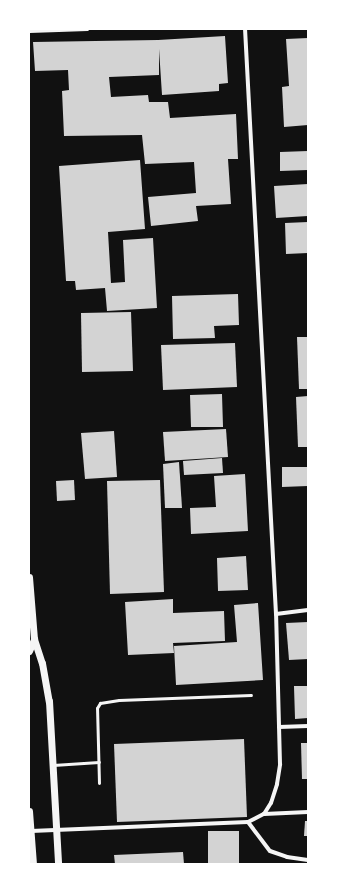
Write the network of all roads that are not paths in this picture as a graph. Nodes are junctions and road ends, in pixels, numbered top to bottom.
1 (87, 29) edge
2 (245, 29) edge
3 (29, 31) edge
4 (29, 577) edge
5 (308, 610) edge
6 (276, 614) junction
7 (34, 639) junction
8 (29, 651) edge
9 (252, 695) dead end
10 (308, 726) edge
11 (279, 727) junction
12 (98, 762) junction
13 (53, 765) junction
14 (99, 783) dead end
15 (29, 811) edge
16 (308, 812) edge
17 (264, 814) junction
18 (248, 822) junction
19 (56, 830) junction
20 (31, 831) junction
21 (308, 860) edge
22 (33, 864) edge
23 (58, 864) edge

1 - 3 lane
2 - 6 street
4 - 7 street
5 - 6 street
6 - 11 street
7 - 8 street
7 - 13 street
9 - 12 lane
10 - 11 street
11 - 17 street
12 - 13 lane
12 - 14 lane
13 - 19 street
15 - 20 street
16 - 17 street
17 - 18 street
18 - 19 street
18 - 21 street
19 - 20 street
19 - 23 street
20 - 22 street

